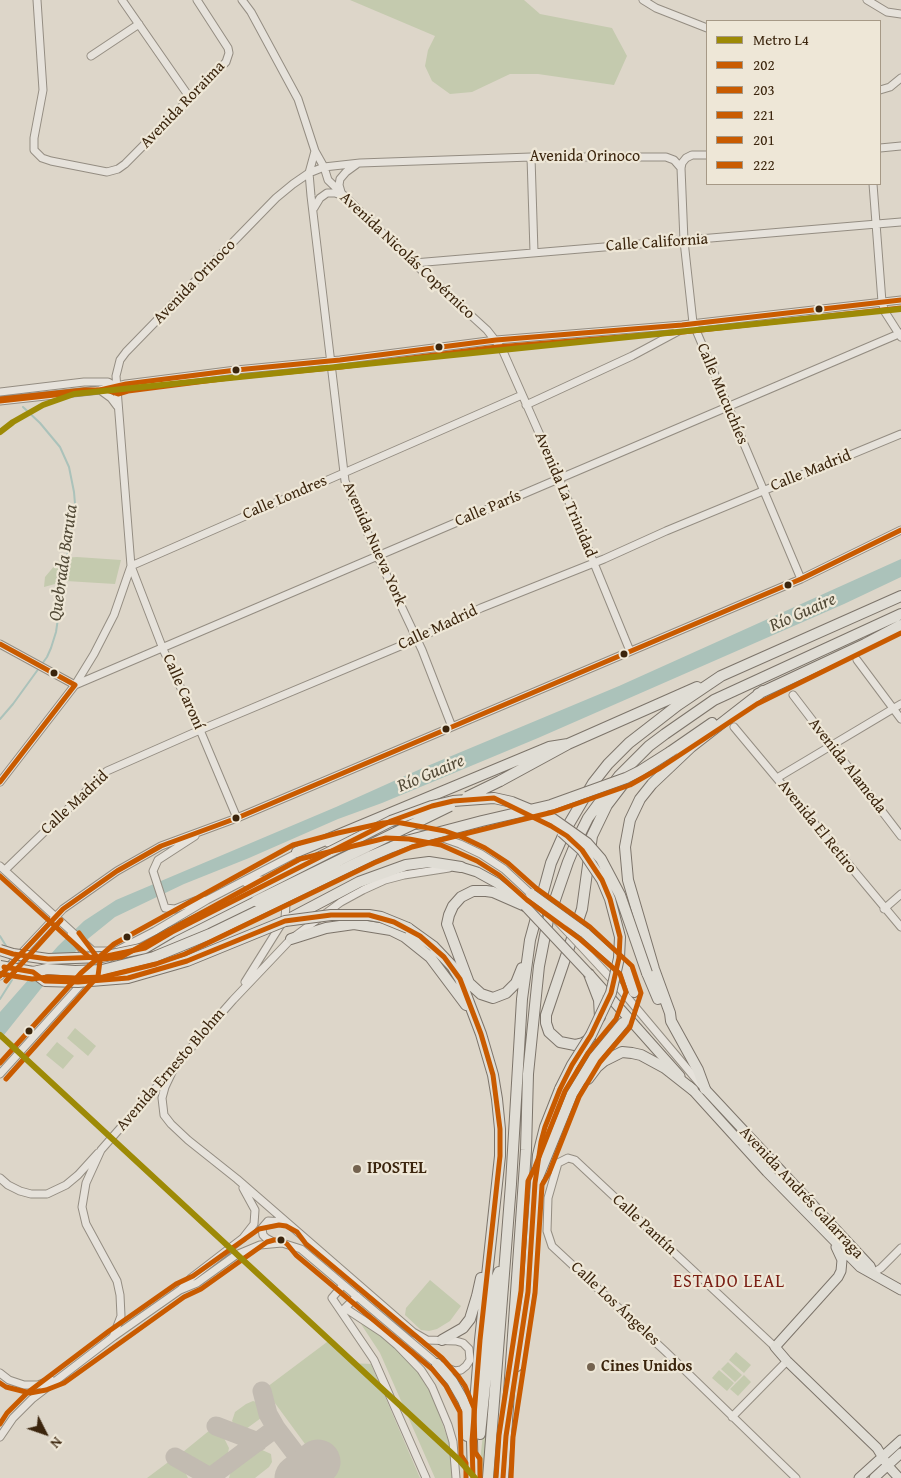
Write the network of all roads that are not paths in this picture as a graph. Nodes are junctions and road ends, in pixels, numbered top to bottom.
1 (37, 0) edge
2 (122, 0) edge
3 (197, 0) edge
4 (242, 0) edge
5 (643, 0) edge
6 (868, 0) edge
7 (901, 14) edge
8 (139, 24) junction
9 (706, 28) edge
10 (91, 56) dead end
11 (901, 78) edge
12 (881, 90) edge
13 (190, 98) junction
14 (901, 146) edge
15 (881, 148) edge
16 (315, 151) junction
17 (706, 155) edge
18 (531, 157) junction
19 (360, 163) junction
20 (324, 167) junction
21 (681, 168) junction
22 (309, 173) junction
23 (873, 185) edge
24 (342, 195) junction
25 (314, 208) junction
26 (901, 222) edge
27 (877, 225) junction
28 (684, 240) junction
29 (534, 252) junction
30 (414, 263) junction
31 (901, 300) edge
32 (882, 302) junction
33 (693, 323) junction
34 (900, 335) edge
35 (496, 340) junction
36 (331, 360) junction
37 (117, 387) junction
38 (100, 390) junction
39 (0, 392) edge
40 (522, 395) junction
41 (0, 401) edge
42 (526, 405) junction
43 (118, 406) junction
44 (729, 407) junction
45 (901, 434) edge
46 (344, 473) junction
47 (559, 478) junction
48 (762, 490) junction
49 (901, 530) edge
50 (378, 557) junction
51 (595, 562) junction
52 (131, 566) junction
53 (801, 579) junction
54 (901, 596) edge
55 (901, 614) edge
56 (901, 625) edge
57 (417, 639) junction
58 (0, 644) edge
59 (163, 648) junction
60 (630, 651) junction
61 (858, 660) dead end
62 (721, 676) junction
63 (75, 685) junction
64 (743, 688) junction
65 (793, 695) dead end
66 (901, 704) edge
67 (893, 708) junction
68 (901, 719) edge
69 (452, 727) junction
70 (734, 727) dead end
71 (200, 730) junction
72 (568, 744) junction
73 (830, 745) junction
74 (674, 756) junction
75 (777, 778) junction
76 (0, 782) edge
77 (494, 798) junction
78 (238, 818) junction
79 (198, 833) junction
80 (901, 836) edge
81 (298, 852) junction
82 (461, 867) junction
83 (2, 868) edge
84 (220, 893) junction
85 (531, 894) junction
86 (901, 894) edge
87 (206, 900) junction
88 (525, 906) junction
89 (884, 909) junction
90 (55, 915) junction
91 (285, 921) junction
92 (901, 927) edge
93 (291, 938) junction
94 (529, 941) junction
95 (144, 948) junction
96 (0, 950) edge
97 (118, 950) junction
98 (90, 953) junction
99 (0, 966) edge
100 (33, 972) junction
101 (589, 974) junction
102 (0, 976) edge
103 (87, 978) junction
104 (634, 992) dead end
105 (236, 997) junction
106 (474, 1016) junction
107 (671, 1021) junction
108 (623, 1023) dead end
109 (174, 1068) junction
110 (0, 1074) edge
111 (705, 1089) junction
112 (693, 1090) junction
113 (563, 1117) junction
114 (101, 1150) junction
115 (0, 1178) edge
116 (237, 1178) junction
117 (535, 1182) junction
118 (286, 1222) junction
119 (547, 1231) joint
120 (831, 1238) junction
121 (276, 1243) junction
122 (901, 1248) edge
123 (505, 1258) junction
124 (488, 1262) junction
125 (873, 1273) junction
126 (343, 1285) junction
127 (180, 1290) junction
128 (901, 1290) edge
129 (357, 1296) junction
130 (113, 1337) junction
131 (442, 1340) junction
132 (775, 1347) junction
133 (787, 1362) junction
134 (437, 1364) junction
135 (0, 1374) edge
136 (61, 1376) junction
137 (732, 1417) junction
138 (506, 1436) junction
139 (0, 1437) edge
140 (901, 1440) edge
141 (901, 1453) edge
142 (882, 1457) junction
143 (473, 1461) junction
144 (888, 1466) junction
145 (426, 1478) edge
146 (456, 1478) edge
147 (472, 1478) edge
148 (488, 1478) edge
149 (503, 1478) edge
150 (796, 1478) edge
151 (859, 1478) edge
152 (874, 1478) edge
153 (899, 1478) edge

1 - 13 street, Avenida Roraima
2 - 8 street
3 - 13 street, Avenida Roraima
4 - 16 street
5 - 9 street
6 - 7 street
8 - 10 street
8 - 13 street
11 - 12 street
14 - 15 street
16 - 20 street
16 - 22 street
17 - 21 street
18 - 19 street, Avenida Orinoco
18 - 21 street, Avenida Orinoco
18 - 29 street
19 - 20 street, Avenida Orinoco
19 - 24 street
20 - 22 street, Avenida Orinoco
20 - 24 street, Avenida Nicolás Copérnico
21 - 28 street, Calle Mucuchíes
22 - 25 street, Avenida Nueva York
22 - 37 street, Avenida Orinoco
23 - 27 street
24 - 25 street
24 - 30 street, Avenida Nicolás Copérnico
25 - 36 street, Avenida Nueva York
26 - 27 street, Calle California
27 - 28 street, Calle California
27 - 32 street
28 - 29 street, Calle California
28 - 33 street, Calle Mucuchíes
29 - 30 street, Calle California
30 - 35 street, Avenida Nicolás Copérnico
31 - 32 street
32 - 33 street
32 - 34 street
33 - 35 street
33 - 42 street
33 - 44 street, Calle Mucuchíes
34 - 44 street, Calle París
35 - 36 street
35 - 40 street, Avenida La Trinidad
36 - 37 street
36 - 46 street, Avenida Nueva York
37 - 38 street
37 - 39 street
37 - 43 street, Avenida Orinoco
38 - 41 street
38 - 43 street
40 - 42 street, Avenida La Trinidad
40 - 46 street, Calle Londres
42 - 47 street, Avenida La Trinidad
43 - 52 street, Avenida Orinoco
44 - 47 street, Calle París
44 - 48 street, Calle Mucuchíes
45 - 48 street, Calle Madrid
46 - 50 street, Avenida Nueva York
46 - 52 street, Calle Londres
47 - 50 street, Calle París
47 - 51 street, Avenida La Trinidad
48 - 51 street, Calle Madrid
48 - 53 street, Calle Mucuchíes
49 - 53 street
50 - 57 street, Avenida Nueva York
50 - 59 street, Calle París
51 - 57 street, Calle Madrid
51 - 60 street, Avenida La Trinidad
52 - 59 street, Calle Caroní
52 - 63 street, Avenida Orinoco
53 - 60 street
54 - 62 highway
55 - 64 highway
56 - 74 highway
57 - 69 street, Avenida Nueva York
57 - 71 street, Calle Madrid
58 - 63 street
59 - 63 street, Calle París
59 - 71 street, Calle Caroní
60 - 69 street
61 - 67 street
62 - 72 highway
62 - 94 highway
63 - 76 street, Avenida Orinoco
64 - 101 highway
64 - 138 highway
65 - 73 street, Avenida Alameda
66 - 67 street
67 - 68 street
67 - 73 street
69 - 78 street
70 - 75 street, Avenida El Retiro
71 - 78 street, Calle Caroní
71 - 83 street, Calle Madrid
72 - 81 highway
72 - 95 highway, bridge
73 - 75 street
73 - 80 street, Avenida Alameda
74 - 100 highway, bridge
74 - 107 highway
75 - 89 street, Avenida El Retiro
77 - 95 highway, bridge
77 - 107 highway, bridge
77 - 117 highway, bridge
78 - 79 street
79 - 87 street
79 - 90 street
81 - 84 street
81 - 85 street
82 - 88 main road, Avenida Andrés Galarraga
82 - 91 highway
82 - 93 street
83 - 90 street
84 - 87 street
84 - 105 street
85 - 104 highway, bridge
85 - 111 street, bridge
86 - 89 street
87 - 97 street
88 - 94 highway
88 - 101 main road, Avenida Andrés Galarraga, bridge
89 - 92 street, Avenida El Retiro
90 - 98 street
90 - 98 street
90 - 102 street
91 - 100 highway, bridge
91 - 106 highway, bridge
93 - 105 street
93 - 106 highway
94 - 123 highway
95 - 96 highway, bridge
97 - 98 street
97 - 103 street
98 - 103 street
99 - 100 highway, bridge
101 - 112 main road, Avenida Andrés Galarraga
103 - 110 street
105 - 109 street, Avenida Ernesto Blohm
106 - 124 highway
107 - 111 highway
108 - 113 highway
109 - 114 street, Avenida Ernesto Blohm
109 - 116 street
111 - 125 main road, Avenida Andrés Galarraga
112 - 113 highway
112 - 120 main road, Avenida Andrés Galarraga
113 - 117 highway
114 - 115 street
114 - 130 street, Avenida Ernesto Blohm
116 - 118 street
116 - 127 street
117 - 138 highway
118 - 121 street
118 - 131 street
119 - 132 street, Calle Pantín
119 - 137 street, Calle Los Ángeles
120 - 125 main road, Avenida Andrés Galarraga
120 - 132 main road
121 - 126 street
121 - 127 street
122 - 125 street
123 - 143 highway
123 - 148 highway
124 - 131 highway
124 - 143 highway
125 - 128 main road, Avenida Andrés Galarraga
126 - 129 street
126 - 145 street
127 - 130 street
129 - 134 street
129 - 146 street
130 - 136 street
131 - 134 street
132 - 133 main road, Calle Pantín
133 - 137 street
133 - 142 main road, Calle Pantín
134 - 143 highway
135 - 136 street
136 - 139 street
137 - 150 street, Calle Los Ángeles
138 - 149 highway
140 - 142 main road
141 - 144 main road
142 - 144 main road, Calle Pantín
142 - 151 main road
143 - 147 highway
144 - 152 main road
144 - 153 main road, Calle Pantín

